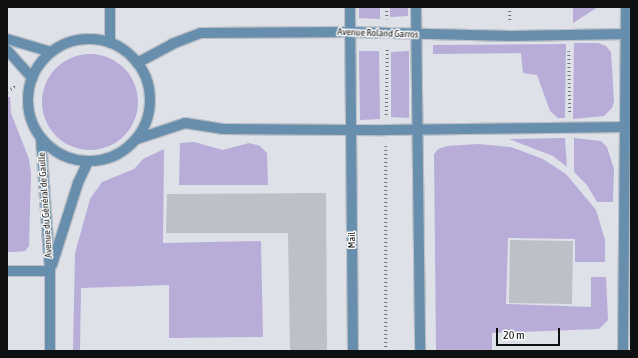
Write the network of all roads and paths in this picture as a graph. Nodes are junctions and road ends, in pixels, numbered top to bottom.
1 (110, 7) edge
2 (350, 7) edge
3 (416, 7) edge
4 (626, 7) edge
5 (350, 32) junction
6 (387, 34) junction
7 (416, 34) junction
8 (626, 34) junction
9 (569, 35) junction
10 (7, 39) edge
11 (110, 43) junction
12 (7, 50) edge
13 (51, 52) junction
14 (137, 62) junction
15 (32, 78) junction
16 (626, 127) junction
17 (570, 128) junction
18 (352, 129) junction
19 (418, 129) junction
20 (386, 130) junction
21 (41, 139) junction
22 (137, 139) junction
23 (88, 162) junction
24 (7, 271) edge
25 (50, 271) junction
26 (50, 351) edge
27 (353, 351) edge
28 (386, 351) edge
29 (420, 351) edge
30 (623, 351) edge

1 - 11 street
2 - 5 street, Mail
3 - 7 street
4 - 8 street
5 - 6 street, Avenue Roland Garros
5 - 14 street, Avenue Roland Garros
5 - 18 street, Mail
6 - 7 street, Avenue Roland Garros
6 - 20 path
7 - 9 street, Avenue Roland Garros
7 - 19 street
8 - 9 street, Avenue Roland Garros
8 - 16 street
9 - 17 path
10 - 13 street
11 - 13 street
11 - 14 street
12 - 15 street
13 - 15 street
14 - 22 street
15 - 21 street
16 - 17 street
16 - 30 street
17 - 19 street
18 - 20 street
18 - 22 street
18 - 27 street, Mail
19 - 20 street
19 - 29 street
20 - 28 path
21 - 23 street
21 - 25 street, Avenue du Général de Gaulle
22 - 23 street
23 - 25 street, Avenue du Général de Gaulle
24 - 25 street
25 - 26 street, Avenue du Général de Gaulle

